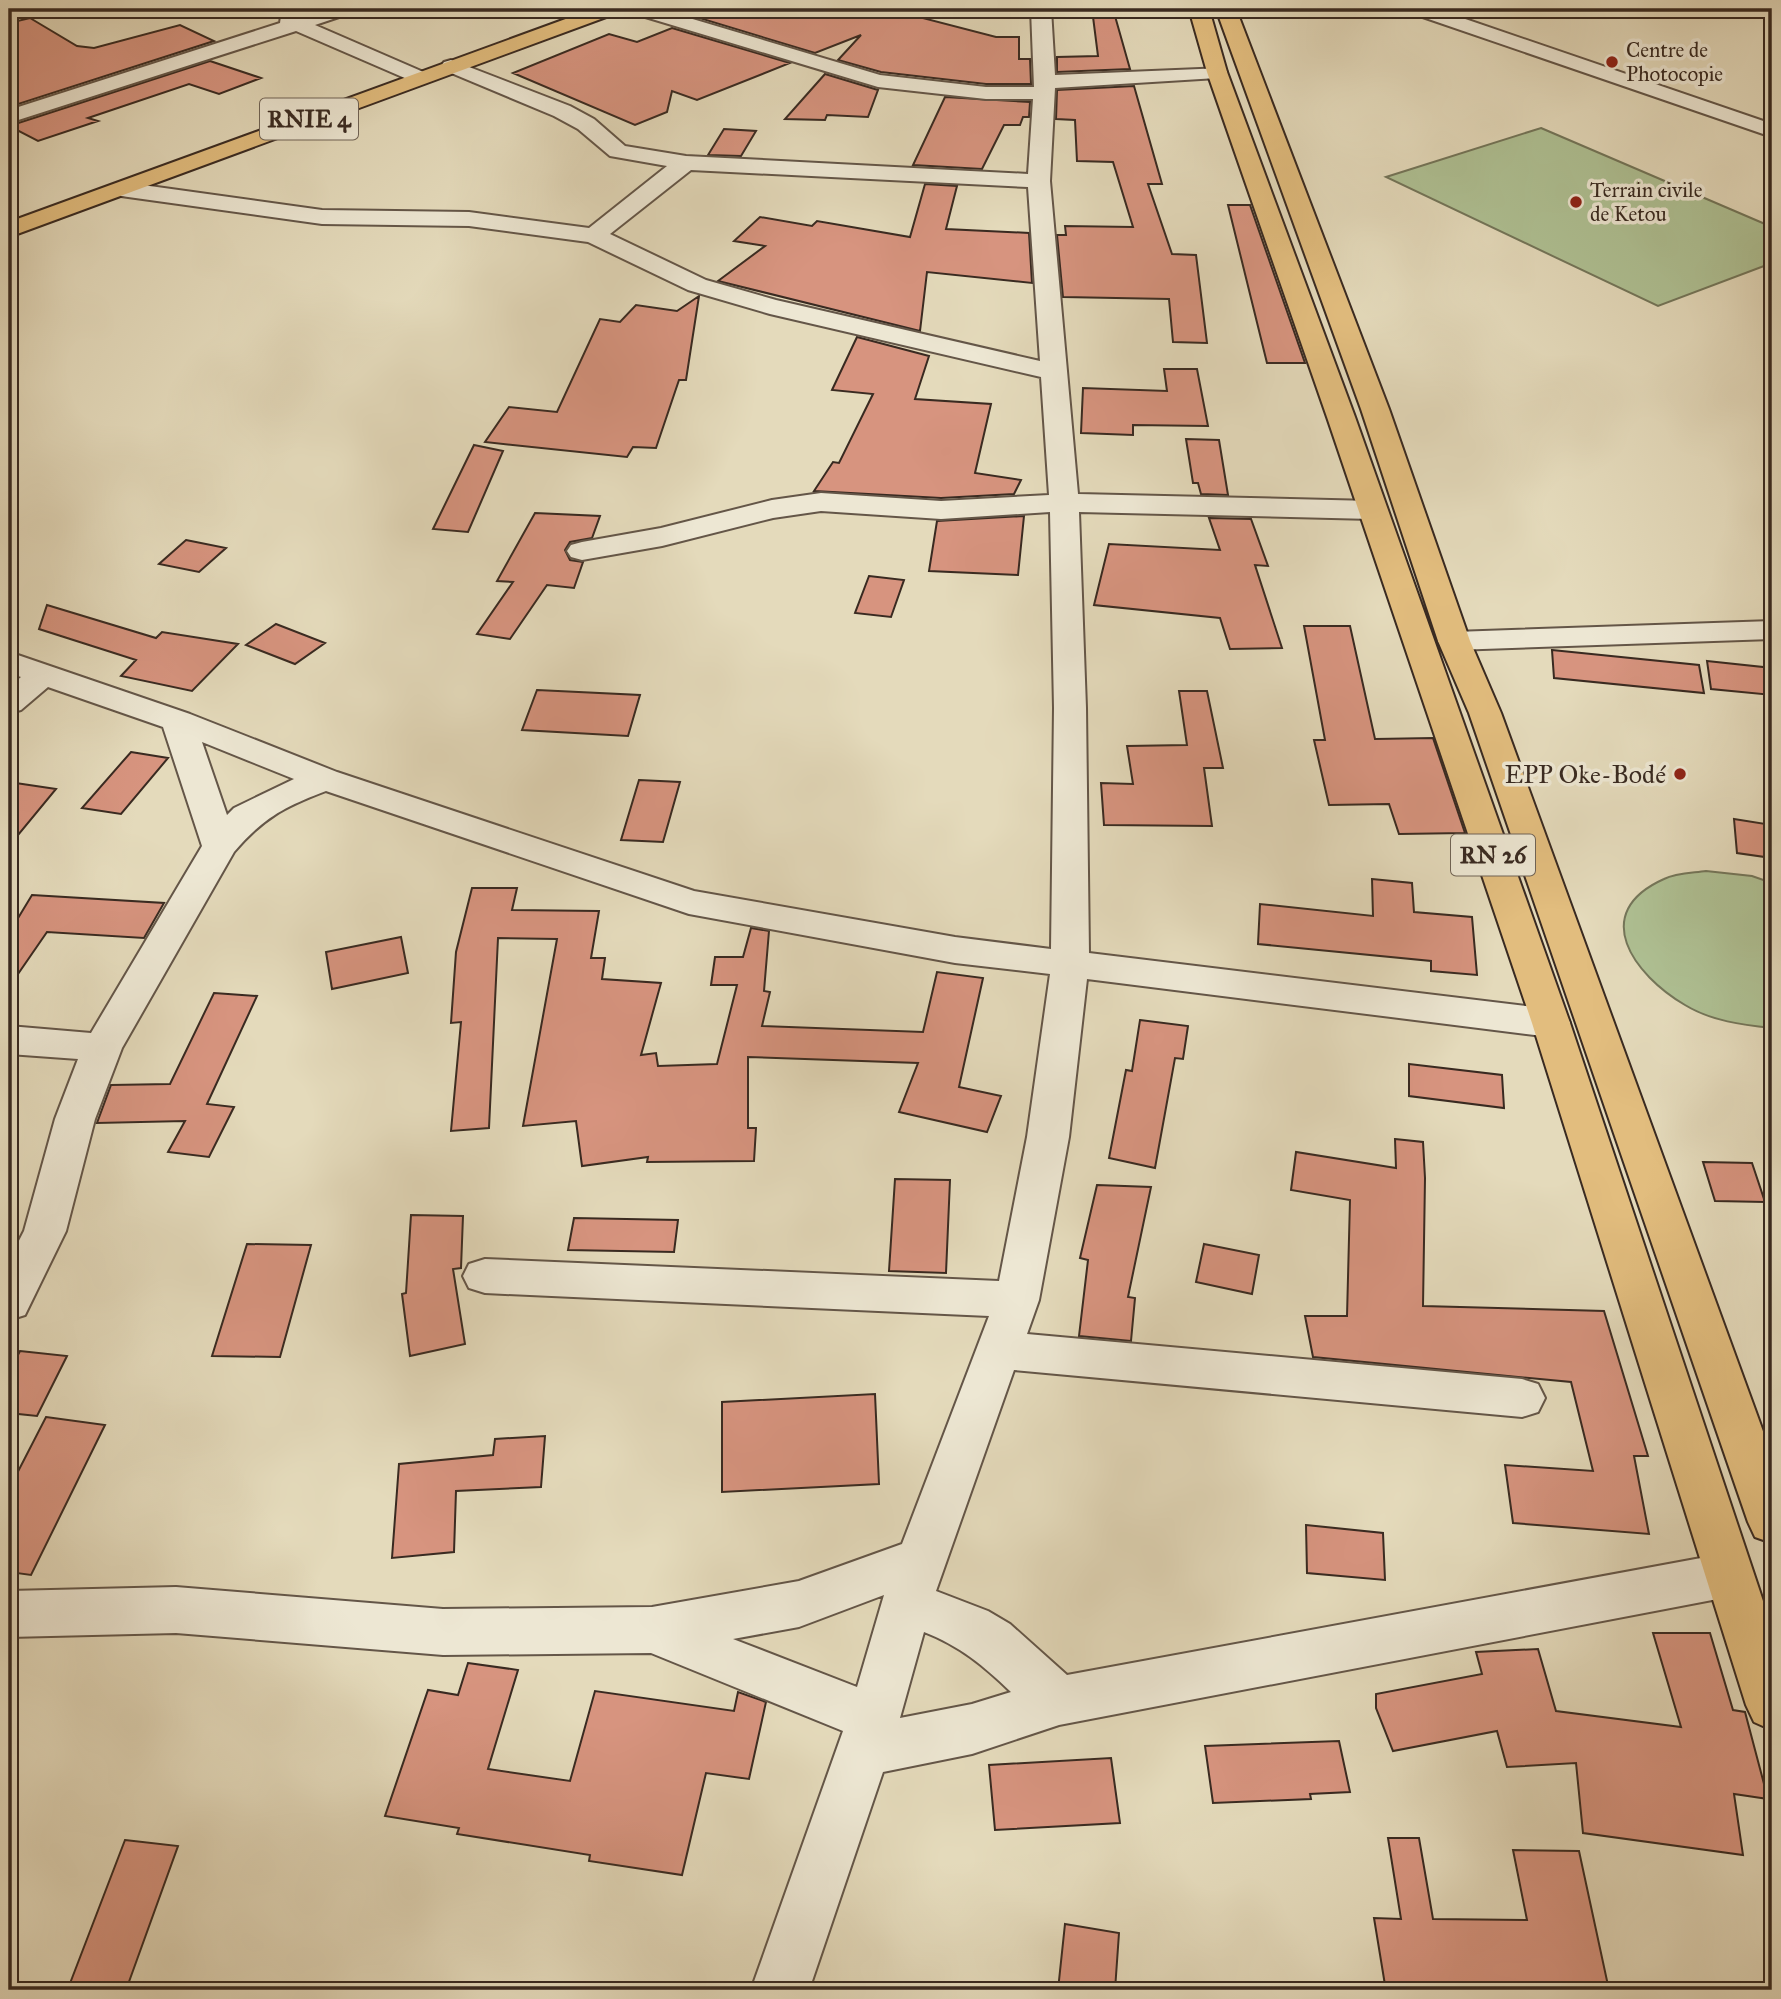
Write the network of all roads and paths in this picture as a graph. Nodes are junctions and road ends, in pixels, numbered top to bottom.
1 (344, 9) edge
2 (610, 9) edge
3 (639, 9) edge
4 (1041, 9) edge
5 (1199, 9) edge
6 (1226, 9) edge
7 (1418, 9) edge
8 (274, 14) dead end
9 (298, 25) junction
10 (451, 66) junction
11 (1217, 72) junction
12 (421, 78) junction
13 (1044, 88) junction
14 (9, 117) edge
15 (1772, 131) edge
16 (686, 163) junction
17 (1039, 181) junction
18 (121, 189) junction
19 (9, 230) edge
20 (594, 236) junction
21 (1055, 372) junction
22 (1064, 503) junction
23 (1372, 510) junction
24 (582, 551) dead end
25 (1772, 630) edge
26 (1454, 641) junction
27 (9, 662) edge
28 (45, 673) junction
29 (9, 703) edge
30 (178, 721) junction
31 (326, 779) junction
32 (220, 846) junction
33 (1070, 965) junction
34 (1551, 1023) junction
35 (9, 1041) edge
36 (102, 1048) junction
37 (485, 1276) dead end
38 (1017, 1300) junction
39 (9, 1302) edge
40 (1000, 1350) junction
41 (1522, 1398) dead end
42 (1772, 1522) edge
43 (1728, 1575) junction
44 (913, 1581) junction
45 (9, 1614) edge
46 (652, 1630) junction
47 (1059, 1701) junction
48 (1772, 1705) edge
49 (868, 1734) junction
50 (780, 1990) edge

1 - 9 street
2 - 10 main road, RNIE 4
3 - 13 street
4 - 13 street
5 - 11 main road, RN 26
6 - 26 main road, RN 26
7 - 15 street
8 - 9 street
9 - 12 street
9 - 14 street
10 - 12 main road, RNIE 4
10 - 16 street
11 - 13 street
11 - 23 main road, RN 26
12 - 18 main road, RNIE 4
13 - 17 street
16 - 17 street
16 - 20 street
17 - 21 street
18 - 19 main road, RNIE 4
18 - 20 street
20 - 21 street
21 - 22 street
22 - 23 street
22 - 24 street
22 - 33 street
23 - 34 main road, RN 26
25 - 26 street
26 - 42 main road, RN 26
27 - 28 street
28 - 29 street
28 - 30 street
30 - 31 street
30 - 32 street
31 - 32 street
31 - 33 street
32 - 36 street
33 - 34 street
33 - 38 street
34 - 43 main road, RN 26
35 - 36 street
36 - 39 street
37 - 38 street
38 - 40 street
40 - 41 street
40 - 44 street
43 - 47 street
43 - 48 main road, RN 26
44 - 46 street
44 - 47 street
44 - 49 street
45 - 46 street
46 - 49 street
47 - 49 street
49 - 50 street

